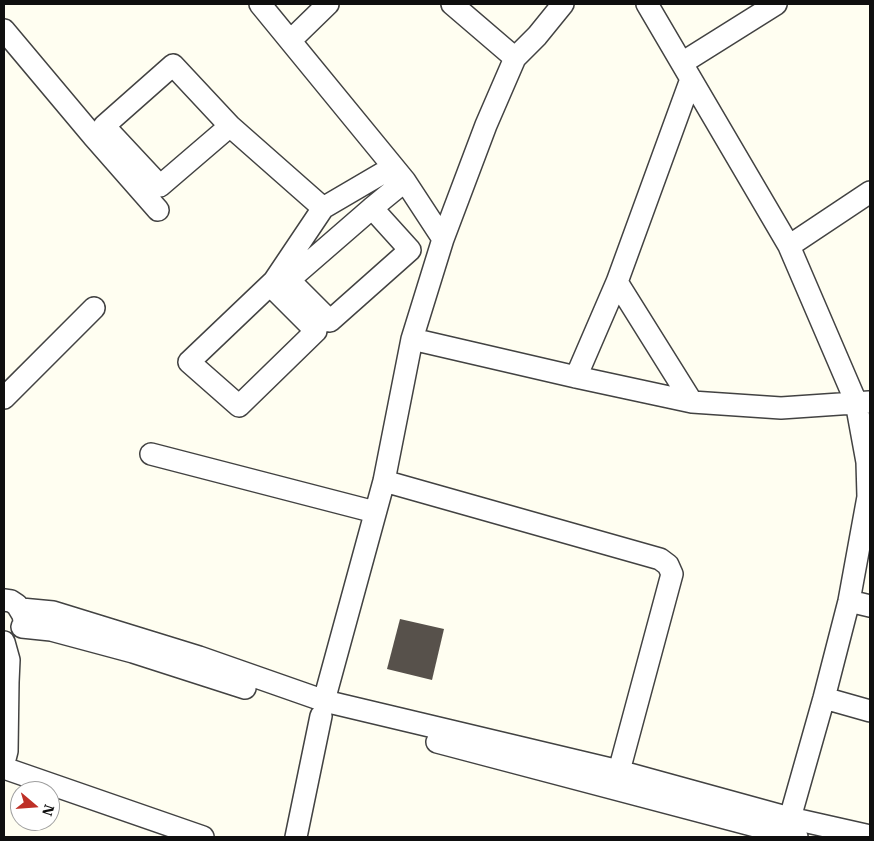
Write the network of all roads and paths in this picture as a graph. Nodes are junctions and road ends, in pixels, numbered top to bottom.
1 (260, 4) edge
2 (328, 4) edge
3 (452, 4) edge
4 (563, 4) edge
5 (647, 4) edge
6 (776, 4) edge
7 (4, 30) edge
8 (291, 40) junction
9 (515, 58) junction
10 (686, 71) junction
11 (230, 126) junction
12 (399, 174) junction
13 (870, 192) edge
14 (323, 208) junction
15 (372, 208) junction
16 (158, 210) dead end
17 (443, 239) junction
18 (789, 246) junction
19 (617, 282) junction
20 (270, 285) junction
21 (94, 308) dead end
22 (412, 339) junction
23 (576, 377) junction
24 (4, 398) edge
25 (692, 402) junction
26 (863, 402) edge
27 (151, 454) dead end
28 (384, 481) junction
29 (869, 497) edge
30 (375, 512) junction
31 (849, 600) junction
32 (870, 606) edge
33 (16, 612) edge
34 (4, 641) edge
35 (824, 698) junction
36 (324, 707) junction
37 (870, 711) edge
38 (4, 763) edge
39 (4, 768) edge
40 (619, 771) junction
41 (789, 832) edge
42 (870, 836) edge
43 (203, 837) edge
44 (296, 837) edge

1 - 8 street
2 - 8 street
3 - 9 street
4 - 9 street
5 - 10 street
6 - 10 street
7 - 16 street
8 - 12 street
9 - 17 street
10 - 18 street
10 - 19 street
11 - 11 street
11 - 14 street
12 - 14 street
12 - 15 street
12 - 17 street
13 - 18 street
14 - 20 street
15 - 15 street
17 - 22 street
18 - 26 street
19 - 23 street
19 - 25 street
20 - 20 street
21 - 24 street
22 - 23 street
22 - 28 street
23 - 25 street
25 - 26 street
26 - 29 street
27 - 30 street
28 - 30 street
28 - 40 street
29 - 31 street
30 - 36 street
31 - 32 street
31 - 35 street
33 - 34 street
33 - 36 street
34 - 38 street
35 - 37 street
35 - 41 street
36 - 40 street
36 - 41 street
36 - 44 street
39 - 43 street
40 - 41 street
41 - 42 street

